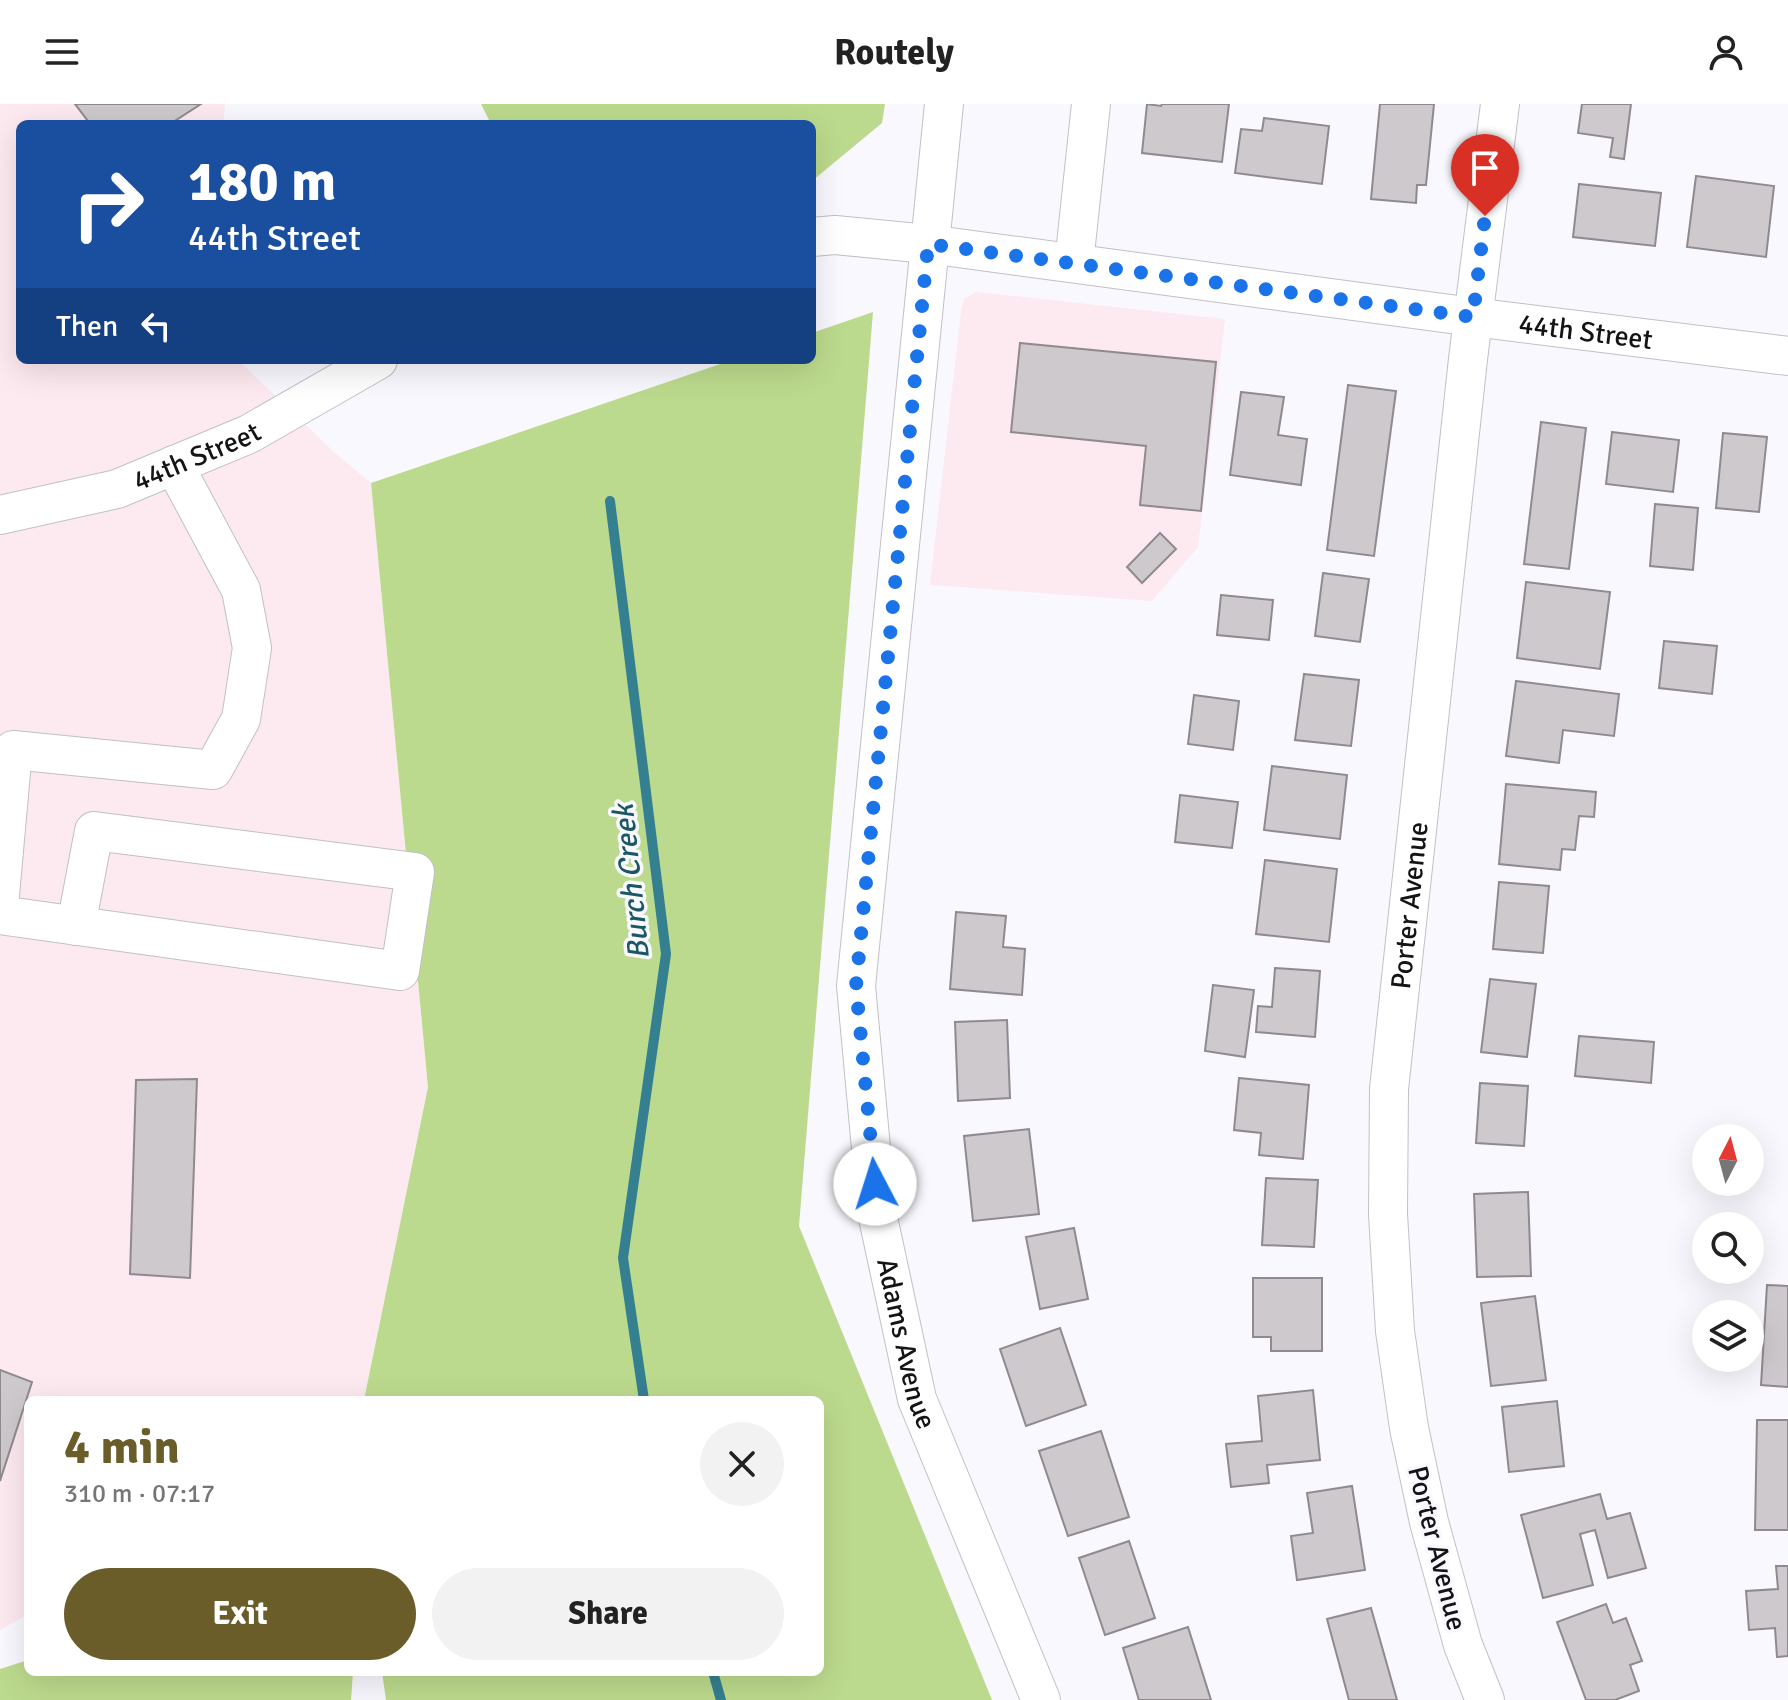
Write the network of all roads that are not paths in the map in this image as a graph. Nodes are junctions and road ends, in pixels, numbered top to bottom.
1 (944, 104) edge
2 (1091, 104) edge
3 (1500, 104) edge
4 (816, 237) edge
5 (928, 244) junction
6 (1074, 263) junction
7 (1473, 317) junction
8 (1788, 356) edge
9 (371, 364) edge
10 (174, 465) junction
11 (0, 515) edge
12 (0, 895) edge
13 (0, 915) edge
14 (76, 926) junction
15 (1041, 1700) edge
16 (1485, 1700) edge

1 - 5 street, Adams Avenue
2 - 6 street
3 - 7 street, Porter Avenue
4 - 5 street, 44th Street
5 - 6 street, 44th Street
5 - 15 street, Adams Avenue
6 - 7 street, 44th Street
7 - 8 street, 44th Street
7 - 16 street, Porter Avenue
9 - 10 street, 44th Street
10 - 11 street, 44th Street
10 - 12 street
13 - 14 street
14 - 14 street

